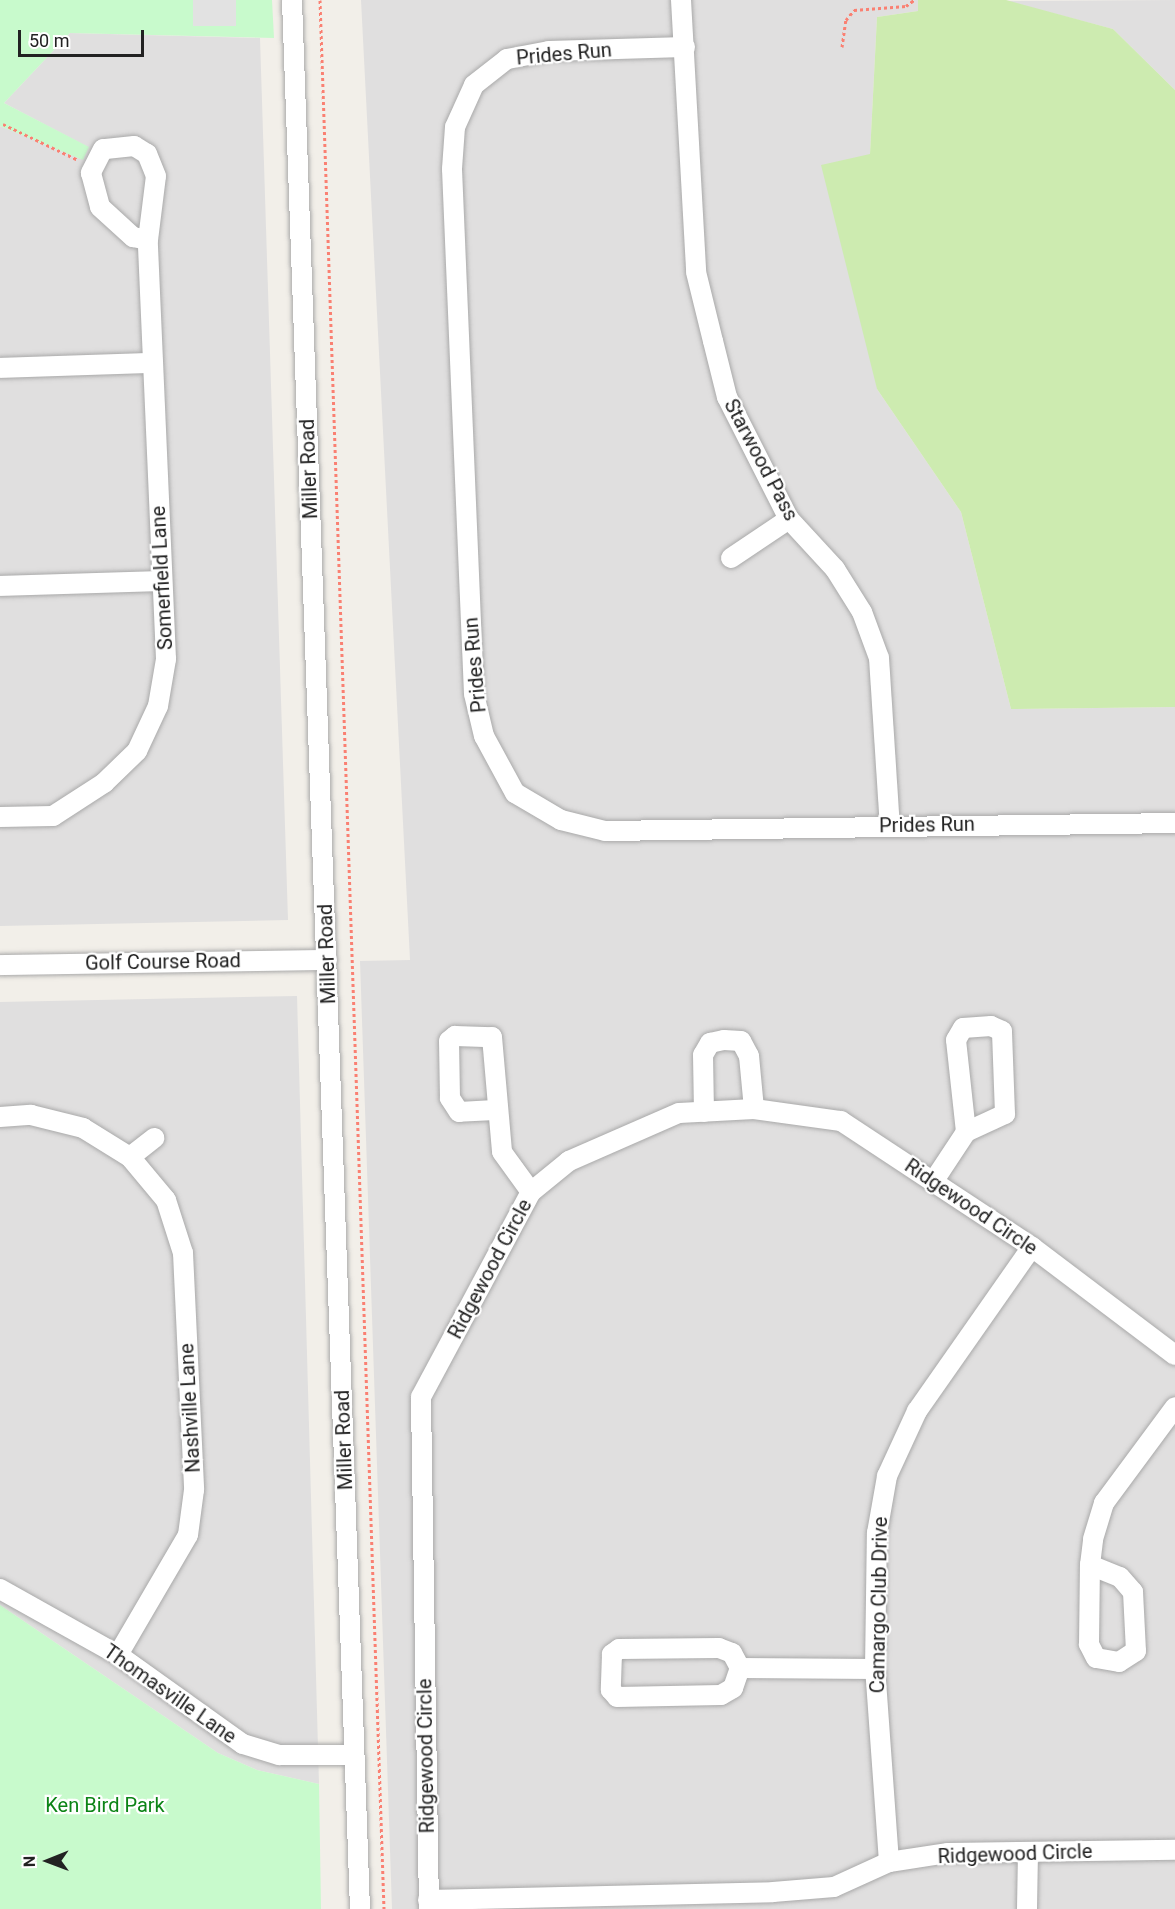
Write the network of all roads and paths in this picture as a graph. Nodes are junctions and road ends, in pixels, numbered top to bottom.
1 (292, 0) edge
2 (320, 0) edge
3 (681, 0) edge
4 (914, 0) edge
5 (685, 47) junction
6 (842, 47) dead end
7 (3, 124) dead end
8 (93, 166) junction
9 (148, 240) junction
10 (153, 363) junction
11 (0, 368) edge
12 (789, 519) junction
13 (731, 558) dead end
14 (160, 581) junction
15 (0, 586) edge
16 (0, 817) edge
17 (1175, 823) edge
18 (890, 826) junction
19 (327, 960) junction
20 (0, 965) edge
21 (754, 1109) junction
22 (495, 1110) dead end
23 (704, 1112) junction
24 (0, 1117) edge
25 (966, 1132) junction
26 (154, 1138) dead end
27 (130, 1157) junction
28 (933, 1182) junction
29 (531, 1192) junction
30 (1032, 1247) junction
31 (1175, 1355) edge
32 (1175, 1407) edge
33 (1090, 1565) junction
34 (0, 1589) edge
35 (118, 1655) junction
36 (740, 1668) junction
37 (875, 1669) junction
38 (354, 1755) junction
39 (1175, 1850) edge
40 (1028, 1853) junction
41 (890, 1863) junction
42 (429, 1904) edge
43 (360, 1909) edge
44 (384, 1909) edge
45 (1027, 1909) edge

1 - 19 street, Miller Road
2 - 44 path
3 - 5 street, Starwood Pass
4 - 6 path
5 - 12 street, Starwood Pass
5 - 18 street, Prides Run
7 - 8 path
8 - 9 street
8 - 9 street, Somerfield Lane
9 - 10 street, Somerfield Lane
10 - 11 street
10 - 14 street, Somerfield Lane
12 - 13 street
12 - 18 street, Starwood Pass
14 - 15 street
14 - 16 street, Somerfield Lane
17 - 18 street, Prides Run
19 - 20 street, Golf Course Road
19 - 38 street, Miller Road
21 - 23 street, Ridgewood Circle
21 - 23 street
21 - 28 street, Ridgewood Circle
22 - 29 street
23 - 29 street, Ridgewood Circle
24 - 27 street, Nashville Lane
25 - 25 street
25 - 28 street
26 - 27 street
27 - 35 street, Nashville Lane
28 - 30 street, Ridgewood Circle
29 - 42 street, Ridgewood Circle
30 - 31 street, Ridgewood Circle
30 - 37 street, Camargo Club Drive
32 - 33 street
33 - 33 street
34 - 35 street, Thomasville Lane
35 - 38 street, Thomasville Lane
36 - 36 street
36 - 37 street
37 - 41 street, Camargo Club Drive
38 - 43 street, Miller Road
39 - 40 street, Ridgewood Circle
40 - 41 street, Ridgewood Circle
40 - 45 street
41 - 42 street, Ridgewood Circle

